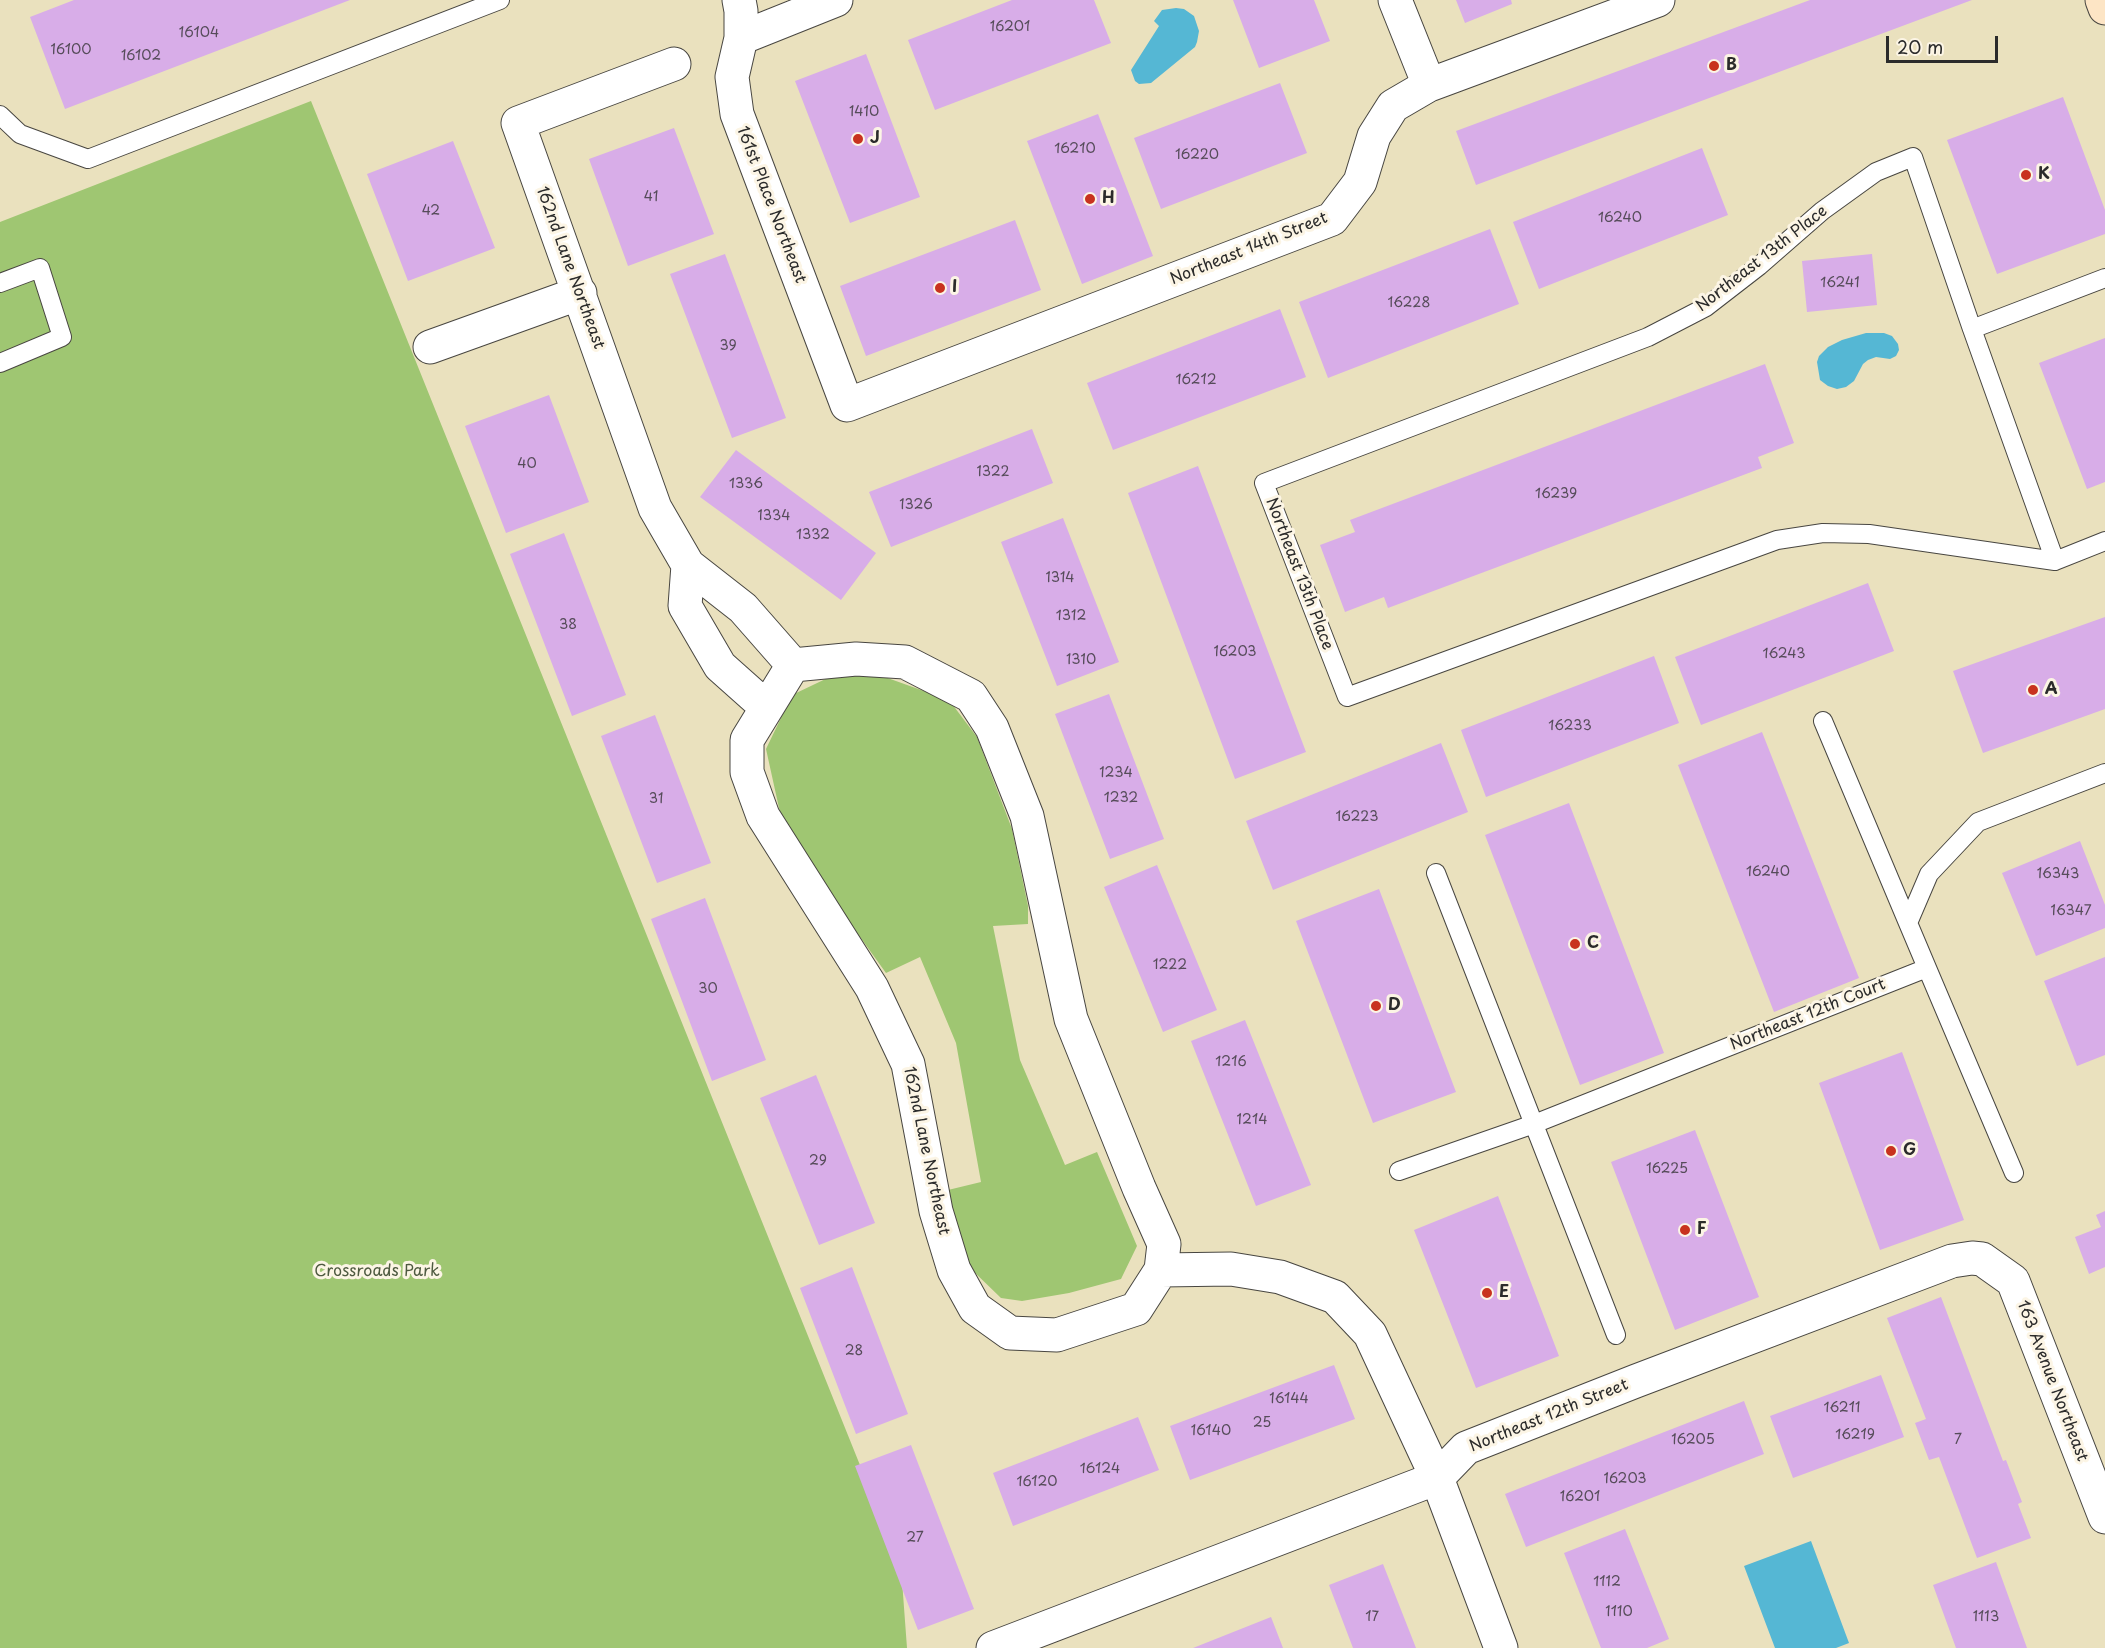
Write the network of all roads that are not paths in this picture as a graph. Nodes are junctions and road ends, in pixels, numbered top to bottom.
1 (501, 0) edge
2 (739, 0) edge
3 (836, 0) edge
4 (1395, 0) edge
5 (1658, 0) edge
6 (2102, 0) edge
7 (2105, 8) edge
8 (741, 38) junction
9 (674, 64) dead end
10 (1429, 85) junction
11 (0, 115) edge
12 (2105, 278) edge
13 (0, 283) edge
14 (580, 293) junction
15 (1972, 329) junction
16 (430, 347) dead end
17 (0, 363) edge
18 (847, 405) joint
19 (2105, 540) edge
20 (2055, 561) junction
21 (688, 565) junction
22 (793, 665) junction
23 (766, 707) junction
24 (1823, 722) dead end
25 (2105, 773) edge
26 (1436, 873) dead end
27 (1908, 922) junction
28 (1927, 968) junction
29 (1534, 1124) junction
30 (1399, 1171) dead end
31 (2014, 1173) dead end
32 (1982, 1259) joint
33 (1161, 1270) junction
34 (1616, 1335) dead end
35 (1437, 1478) junction
36 (2105, 1517) edge
37 (993, 1648) edge
38 (1501, 1648) edge

1 - 11 lane
2 - 8 street, 161st Place Northeast
3 - 8 street
4 - 10 street
5 - 10 street, Northeast 14th Street
6 - 7 street
8 - 18 street, 161st Place Northeast
9 - 14 street, 162nd Lane Northeast
10 - 18 street, Northeast 14th Street
12 - 15 lane
13 - 17 lane
14 - 16 street
14 - 21 street, 162nd Lane Northeast
15 - 20 lane, Northeast 13th Place
15 - 20 lane, Northeast 13th Place
19 - 20 lane
21 - 22 street, 162nd Lane Northeast
21 - 23 street
22 - 23 street, 162nd Lane Northeast
22 - 33 street, 162nd Lane Northeast
23 - 33 street, 162nd Lane Northeast
24 - 27 lane
25 - 27 lane
26 - 29 lane
27 - 28 lane
28 - 29 lane, Northeast 12th Court
28 - 31 lane
29 - 30 lane, Northeast 12th Court
29 - 34 lane
32 - 35 street, Northeast 12th Street
32 - 36 street, 163 Avenue Northeast
33 - 35 street
35 - 37 street, Northeast 12th Street
35 - 38 street

